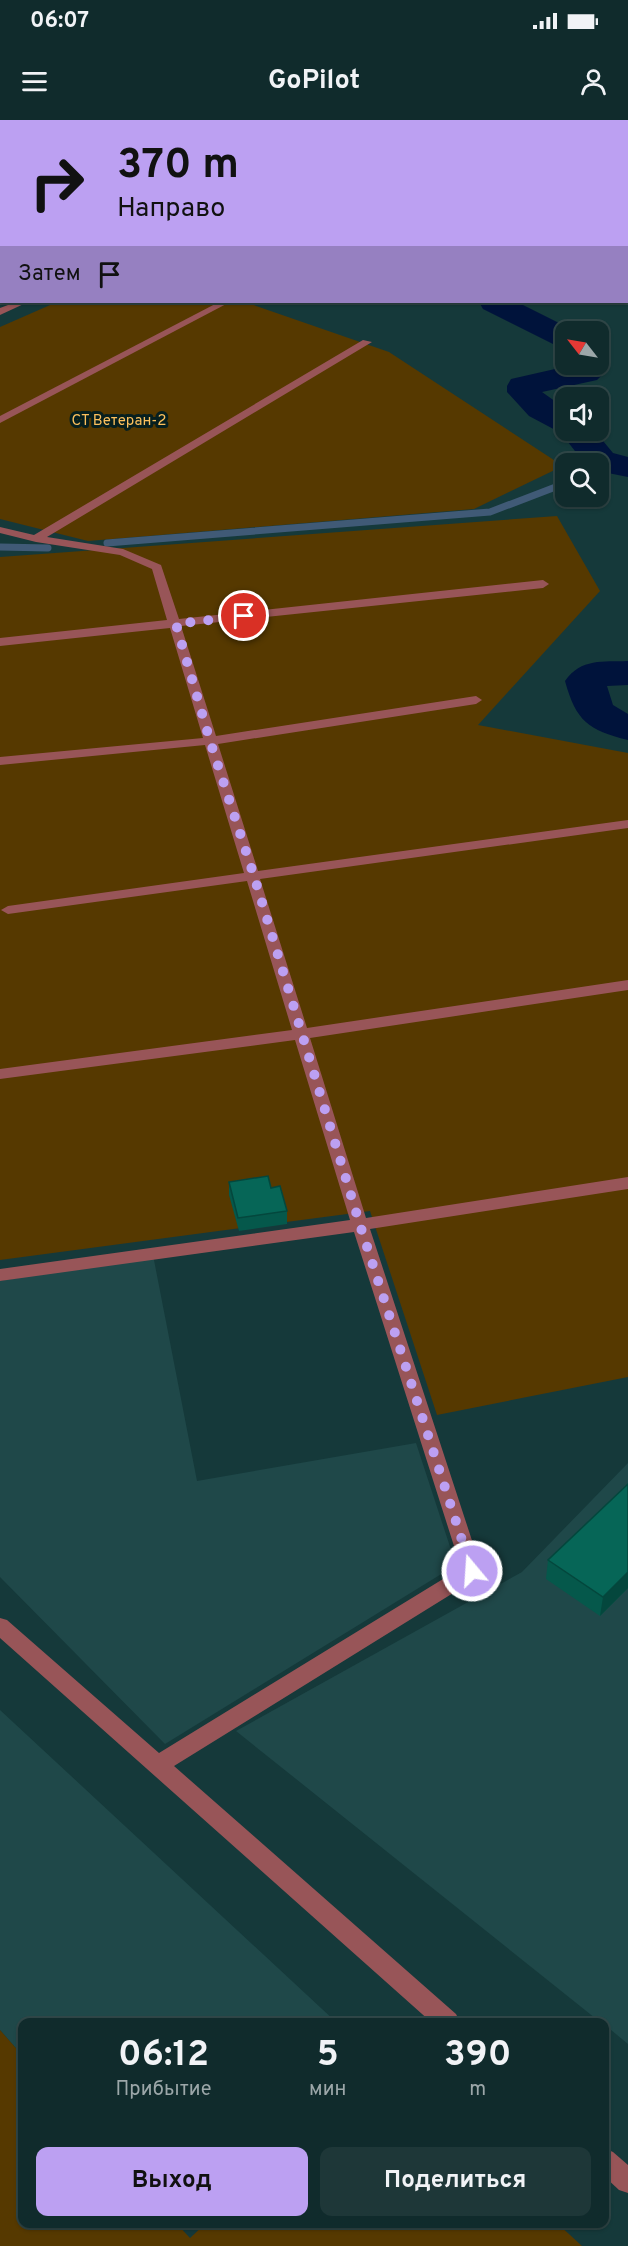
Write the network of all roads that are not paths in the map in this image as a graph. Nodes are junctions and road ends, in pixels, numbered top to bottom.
1 (21, 303) edge
2 (223, 303) edge
3 (0, 312) edge
4 (367, 342) dead end
5 (0, 420) edge
6 (0, 530) edge
7 (36, 539) junction
8 (543, 584) dead end
9 (176, 624) junction
10 (0, 642) edge
11 (476, 700) dead end
12 (210, 741) junction
13 (0, 761) edge
14 (628, 824) edge
15 (254, 876) junction
16 (8, 910) dead end
17 (628, 985) edge
18 (302, 1034) junction
19 (0, 1074) edge
20 (628, 1183) edge
21 (360, 1225) junction
22 (0, 1275) edge
23 (0, 1626) edge
24 (158, 1765) junction
25 (443, 2018) edge
26 (609, 2164) edge
27 (628, 2181) edge

1 - 3 street
2 - 5 street
4 - 7 street
6 - 7 street
7 - 9 street
8 - 9 street
9 - 10 street
9 - 12 street
11 - 12 street
12 - 13 street
12 - 15 street
14 - 15 street
15 - 16 street
15 - 18 street
17 - 18 street
18 - 19 street
18 - 21 street
20 - 21 street
21 - 22 street
21 - 24 street
23 - 24 street
24 - 25 street
26 - 27 street

